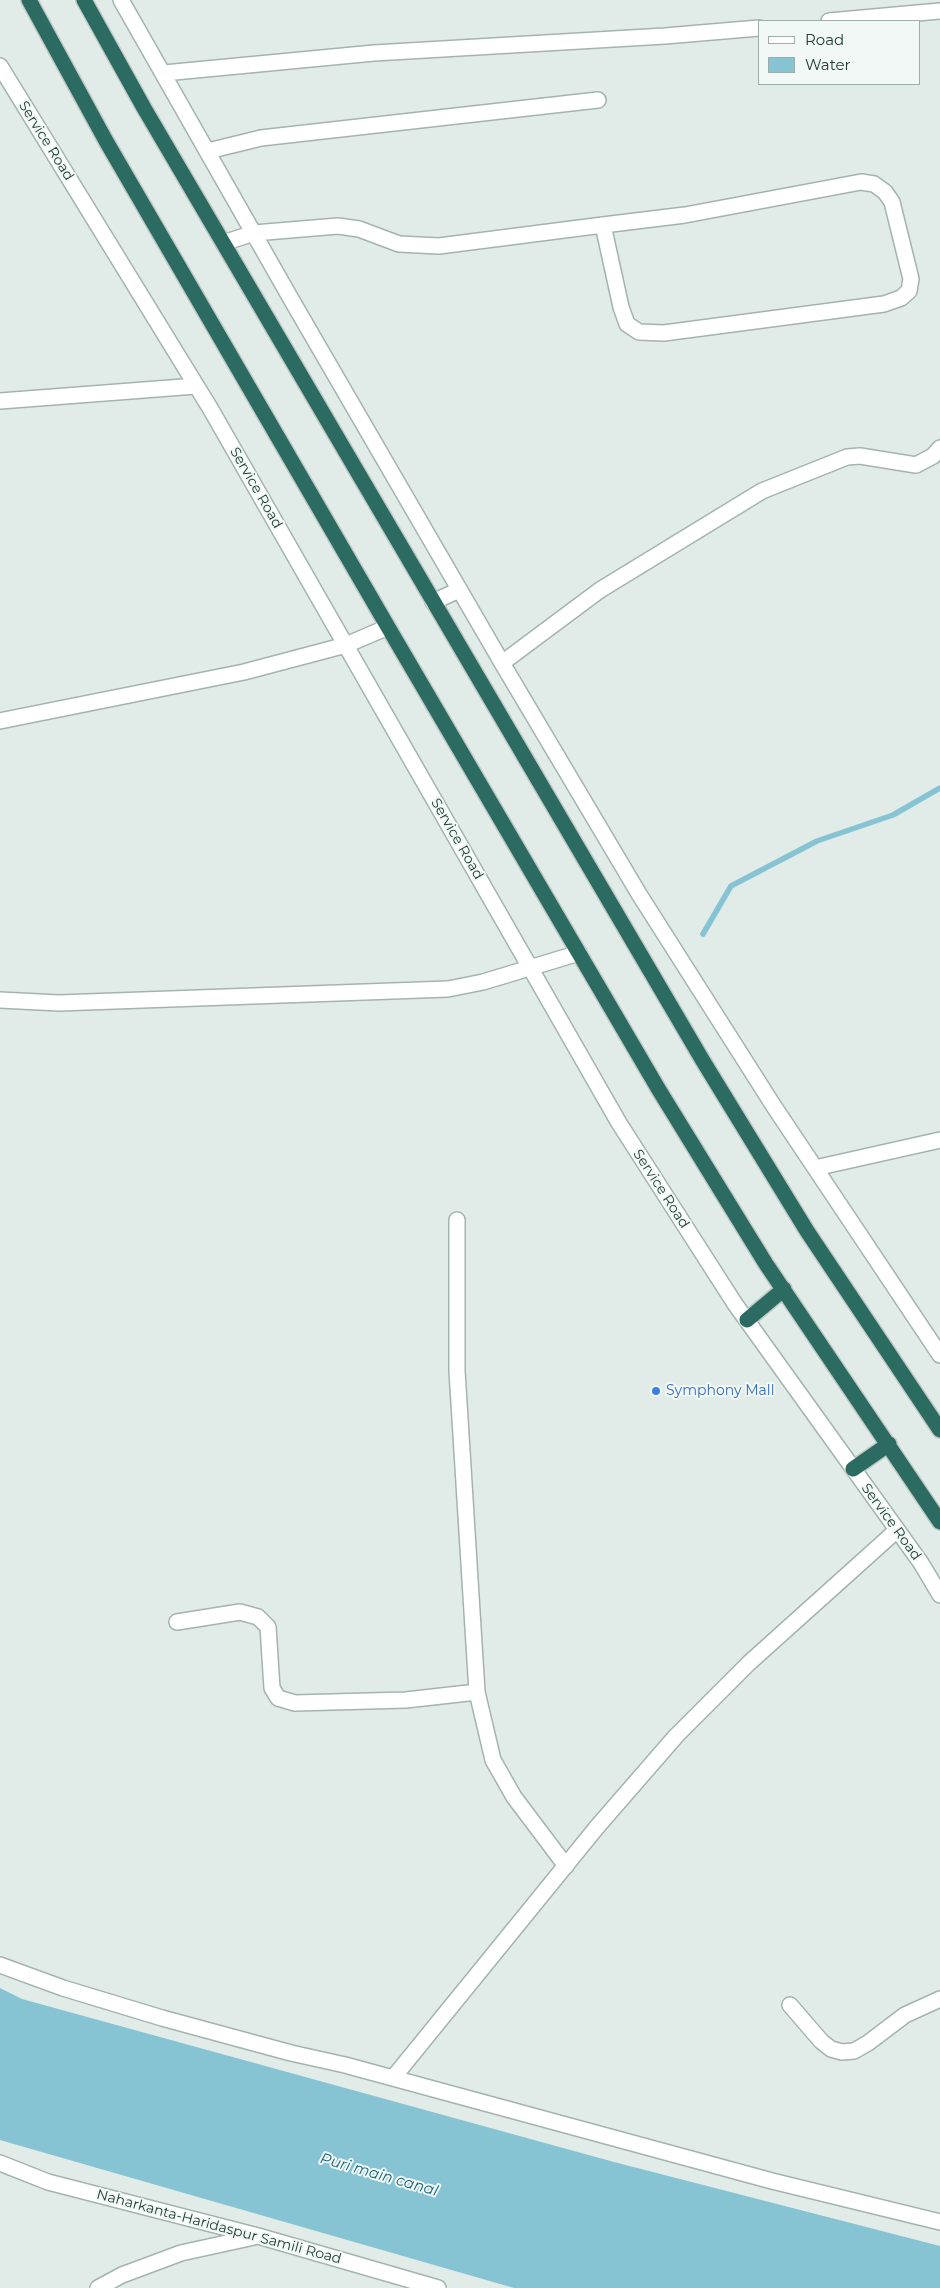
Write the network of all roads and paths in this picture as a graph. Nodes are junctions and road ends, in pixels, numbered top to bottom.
1 (28, 0) edge
2 (84, 0) edge
3 (121, 0) edge
4 (940, 12) edge
5 (840, 20) edge
6 (758, 28) edge
7 (0, 66) edge
8 (164, 72) junction
9 (598, 100) dead end
10 (208, 151) junction
11 (603, 225) junction
12 (254, 234) junction
13 (223, 243) junction
14 (196, 386) junction
15 (0, 401) edge
16 (940, 448) edge
17 (459, 590) junction
18 (433, 602) junction
19 (388, 627) junction
20 (346, 645) junction
21 (502, 664) junction
22 (0, 721) edge
23 (579, 953) junction
24 (530, 968) junction
25 (0, 1000) edge
26 (940, 1140) edge
27 (815, 1168) junction
28 (457, 1220) dead end
29 (784, 1289) junction
30 (746, 1320) junction
31 (940, 1355) edge
32 (940, 1430) edge
33 (889, 1444) junction
34 (853, 1469) junction
35 (940, 1522) edge
36 (897, 1530) junction
37 (940, 1596) edge
38 (177, 1622) dead end
39 (477, 1692) junction
40 (566, 1866) junction
41 (0, 1965) edge
42 (940, 1999) edge
43 (790, 2005) dead end
44 (393, 2078) junction
45 (0, 2163) edge
46 (940, 2222) edge
47 (258, 2236) junction
48 (98, 2288) edge
49 (438, 2288) edge

1 - 19 highway
2 - 13 highway
3 - 8 street
4 - 5 street
6 - 8 street
7 - 14 street, Service Road
8 - 10 street
9 - 10 street
10 - 12 street
11 - 11 street
11 - 12 street
12 - 13 street
12 - 17 street
13 - 18 highway
14 - 15 street
14 - 20 street, Service Road
16 - 21 street
17 - 18 street
17 - 21 street
18 - 32 highway
19 - 20 street
19 - 23 highway
20 - 22 street
20 - 24 street, Service Road
21 - 27 street
23 - 24 street
23 - 29 highway
24 - 25 street
24 - 30 street, Service Road
26 - 27 street
27 - 31 street
28 - 39 street
29 - 30 highway
29 - 33 highway
30 - 34 street, Service Road
33 - 34 highway
33 - 35 highway
34 - 36 street, Service Road
36 - 37 street, Service Road
36 - 40 street
38 - 39 street
39 - 40 street
40 - 44 street
41 - 44 street
42 - 43 street
44 - 46 street
45 - 47 street, Naharkanta-Haridaspur Samili Road
47 - 48 street
47 - 49 street, Naharkanta-Haridaspur Samili Road

